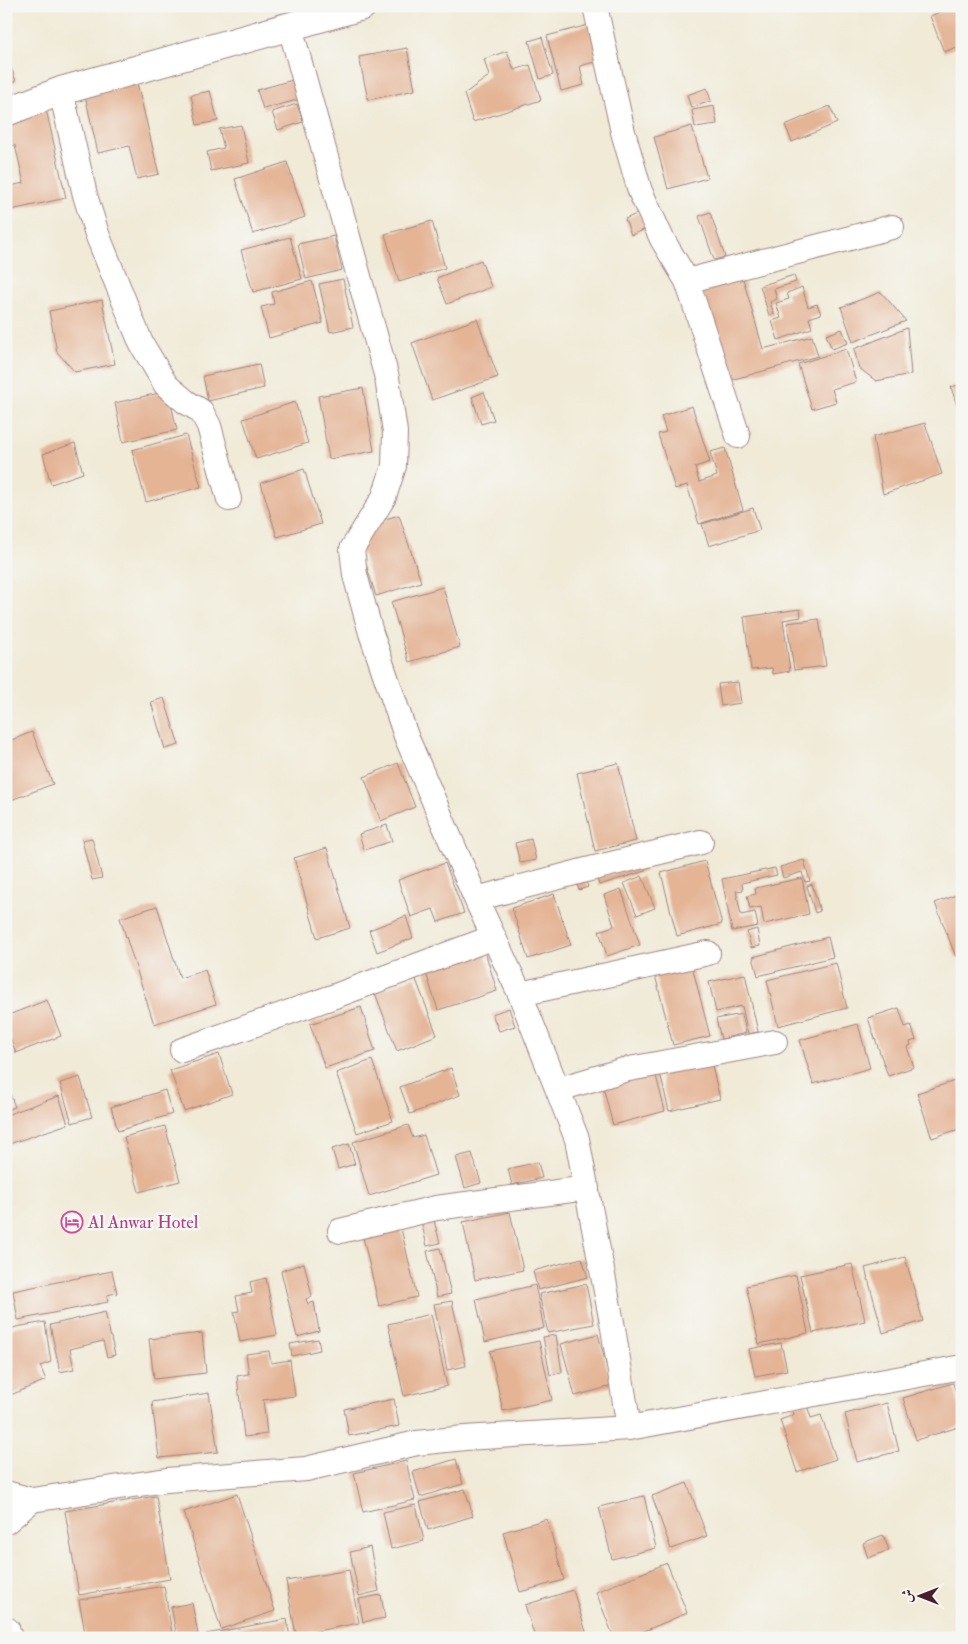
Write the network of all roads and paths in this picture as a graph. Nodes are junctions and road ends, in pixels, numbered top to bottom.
1 (362, 6) edge
2 (595, 6) edge
3 (290, 26) junction
4 (61, 91) junction
5 (6, 112) edge
6 (892, 227) dead end
7 (687, 281) junction
8 (738, 436) dead end
9 (229, 499) dead end
10 (701, 842) dead end
11 (476, 899) junction
12 (494, 938) junction
13 (708, 953) dead end
14 (520, 994) junction
15 (776, 1042) dead end
16 (182, 1050) dead end
17 (559, 1089) junction
18 (587, 1188) junction
19 (340, 1231) dead end
20 (962, 1367) edge
21 (629, 1428) junction
22 (6, 1493) edge
23 (32, 1500) junction
24 (6, 1522) edge
25 (6, 1632) edge
26 (8, 1638) edge

1 - 3 main road
2 - 7 street
3 - 4 main road
3 - 11 street
4 - 5 main road
4 - 9 street
6 - 7 street
7 - 8 street
10 - 11 street
11 - 12 street
12 - 14 street
12 - 16 street
13 - 14 street
14 - 17 street
15 - 17 street
17 - 18 street
18 - 19 street
18 - 21 street
20 - 21 street
21 - 23 street
22 - 23 street
23 - 24 street
25 - 26 main road

